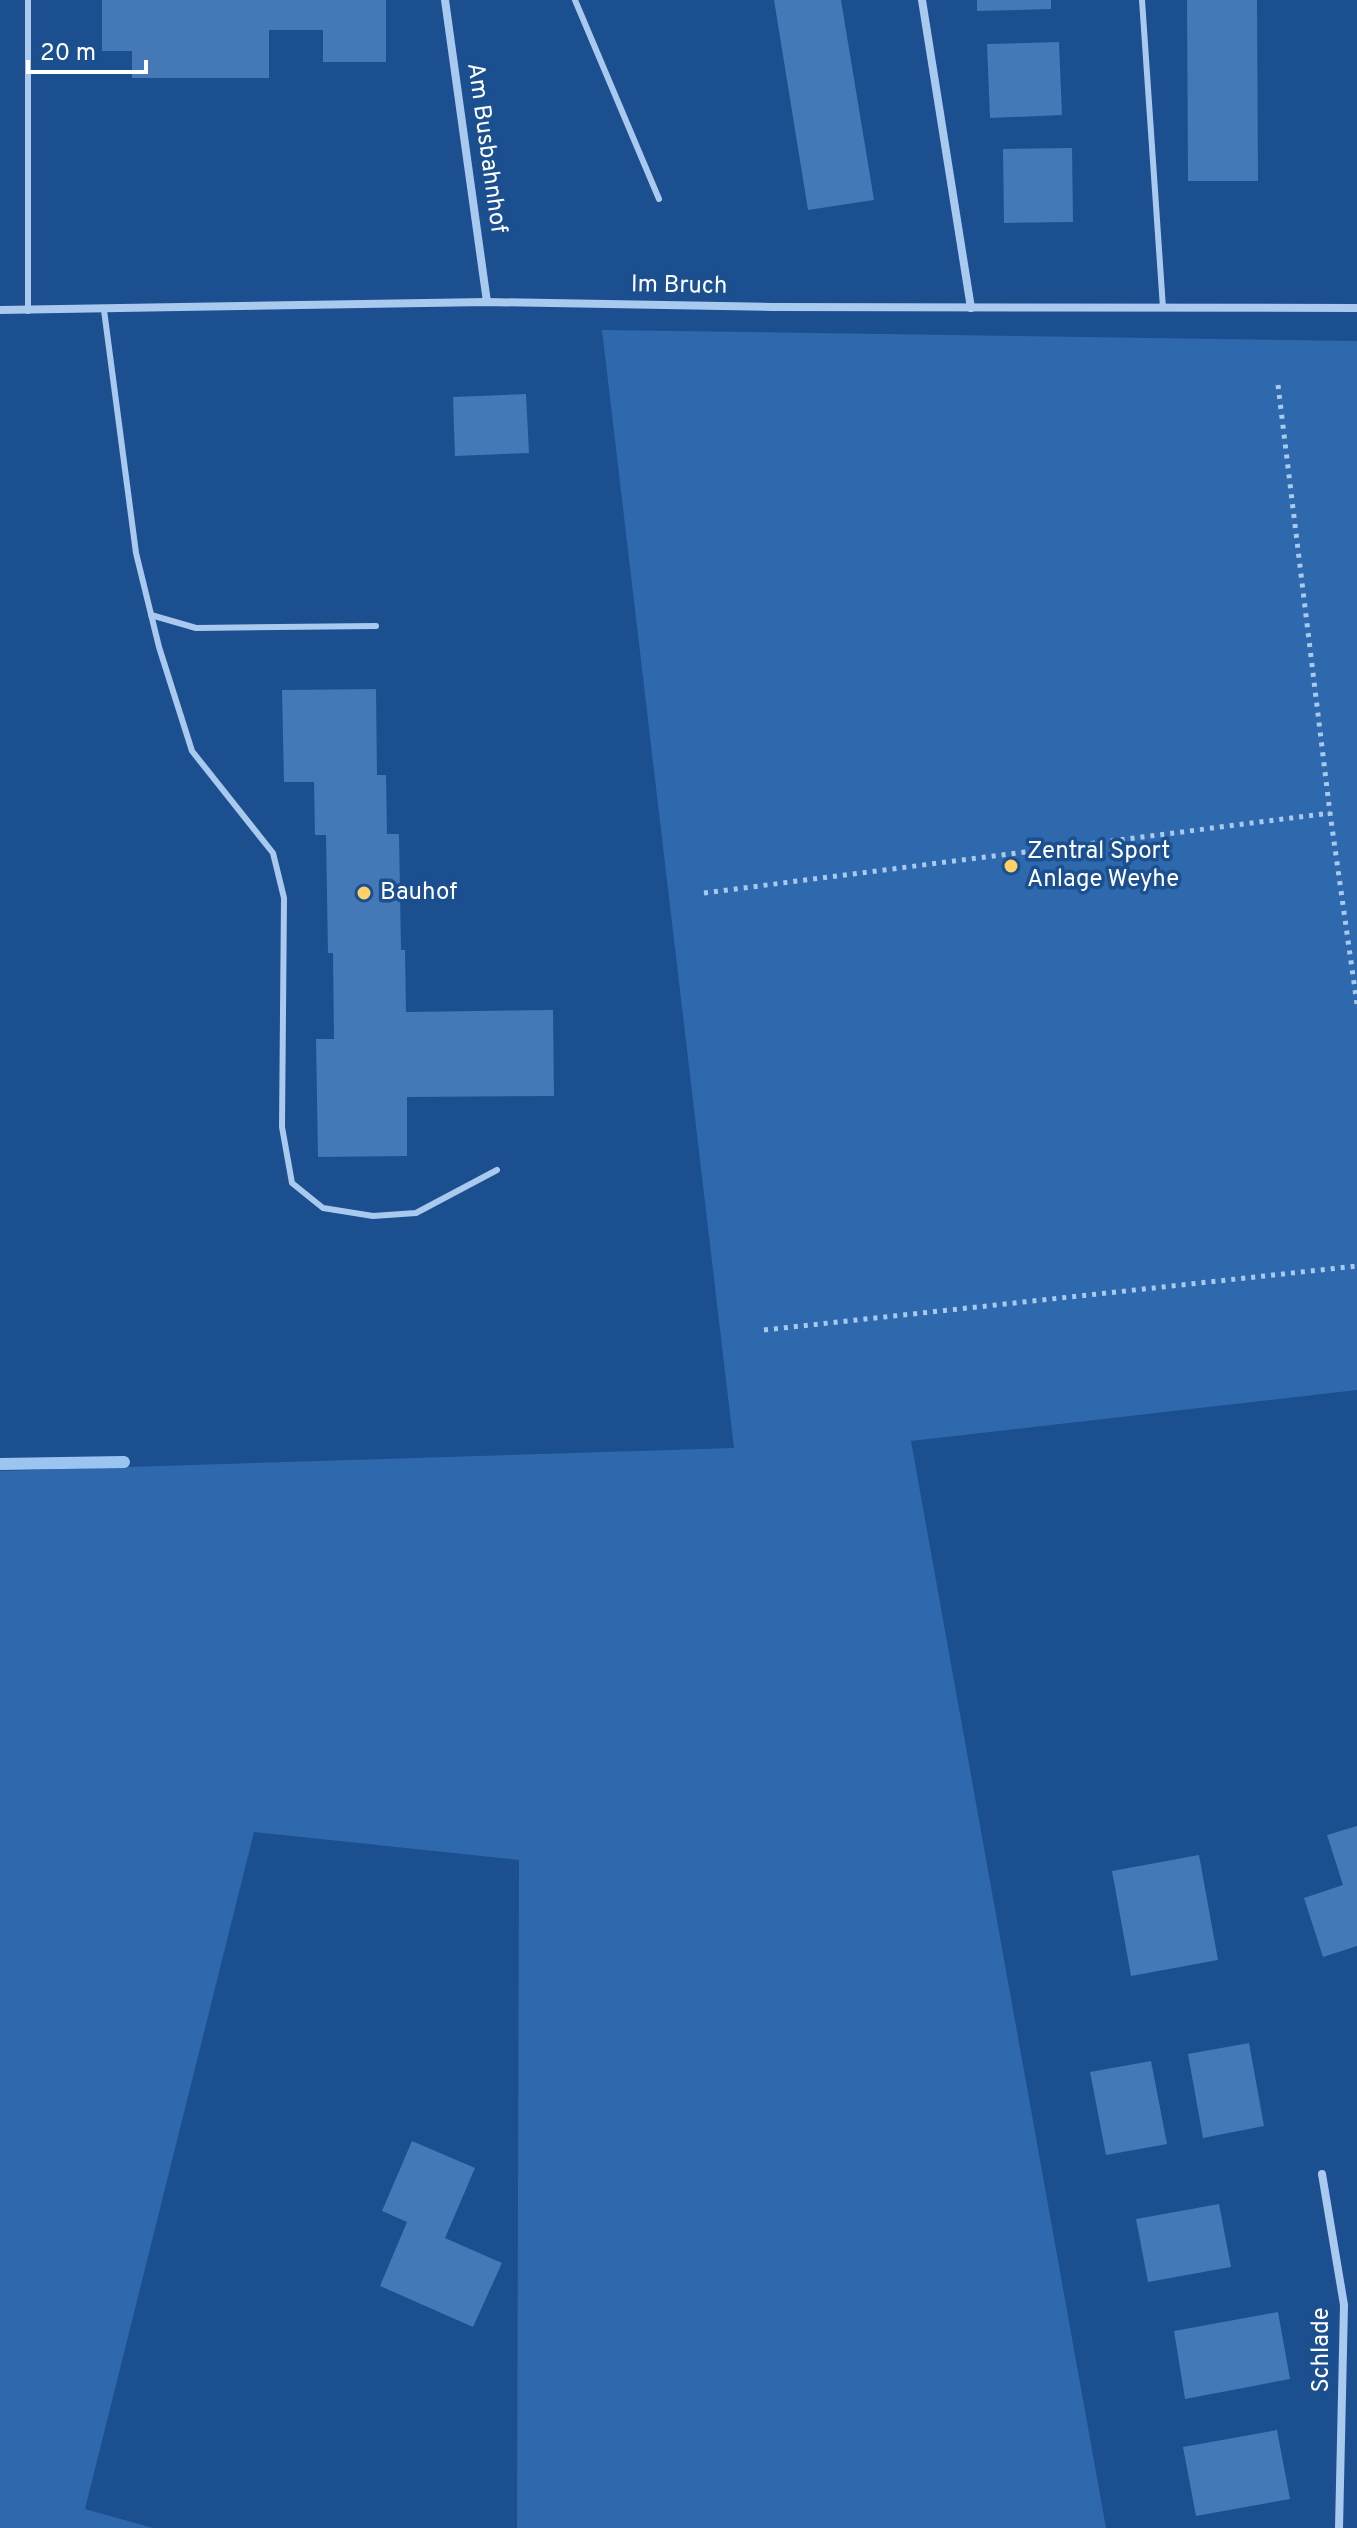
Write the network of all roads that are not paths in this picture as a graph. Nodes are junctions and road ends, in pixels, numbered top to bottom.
1 (28, 0) edge
2 (445, 0) edge
3 (575, 0) edge
4 (922, 0) edge
5 (1142, 0) edge
6 (659, 199) dead end
7 (487, 302) junction
8 (971, 308) junction
9 (1163, 308) junction
10 (1357, 308) edge
11 (0, 310) edge
12 (104, 310) junction
13 (28, 311) junction
14 (151, 615) junction
15 (376, 626) dead end
16 (497, 1170) dead end
17 (1322, 2174) dead end
18 (1339, 2528) edge

1 - 13 lane
2 - 7 street, Am Busbahnhof
3 - 6 lane
4 - 8 street
5 - 9 lane
7 - 8 street, Im Bruch
7 - 12 street, Im Bruch
8 - 9 street, Im Bruch
9 - 10 street, Im Bruch
11 - 13 street, Im Bruch
12 - 13 street, Im Bruch
12 - 14 lane
14 - 15 lane
14 - 16 lane
17 - 18 street, Schlade

